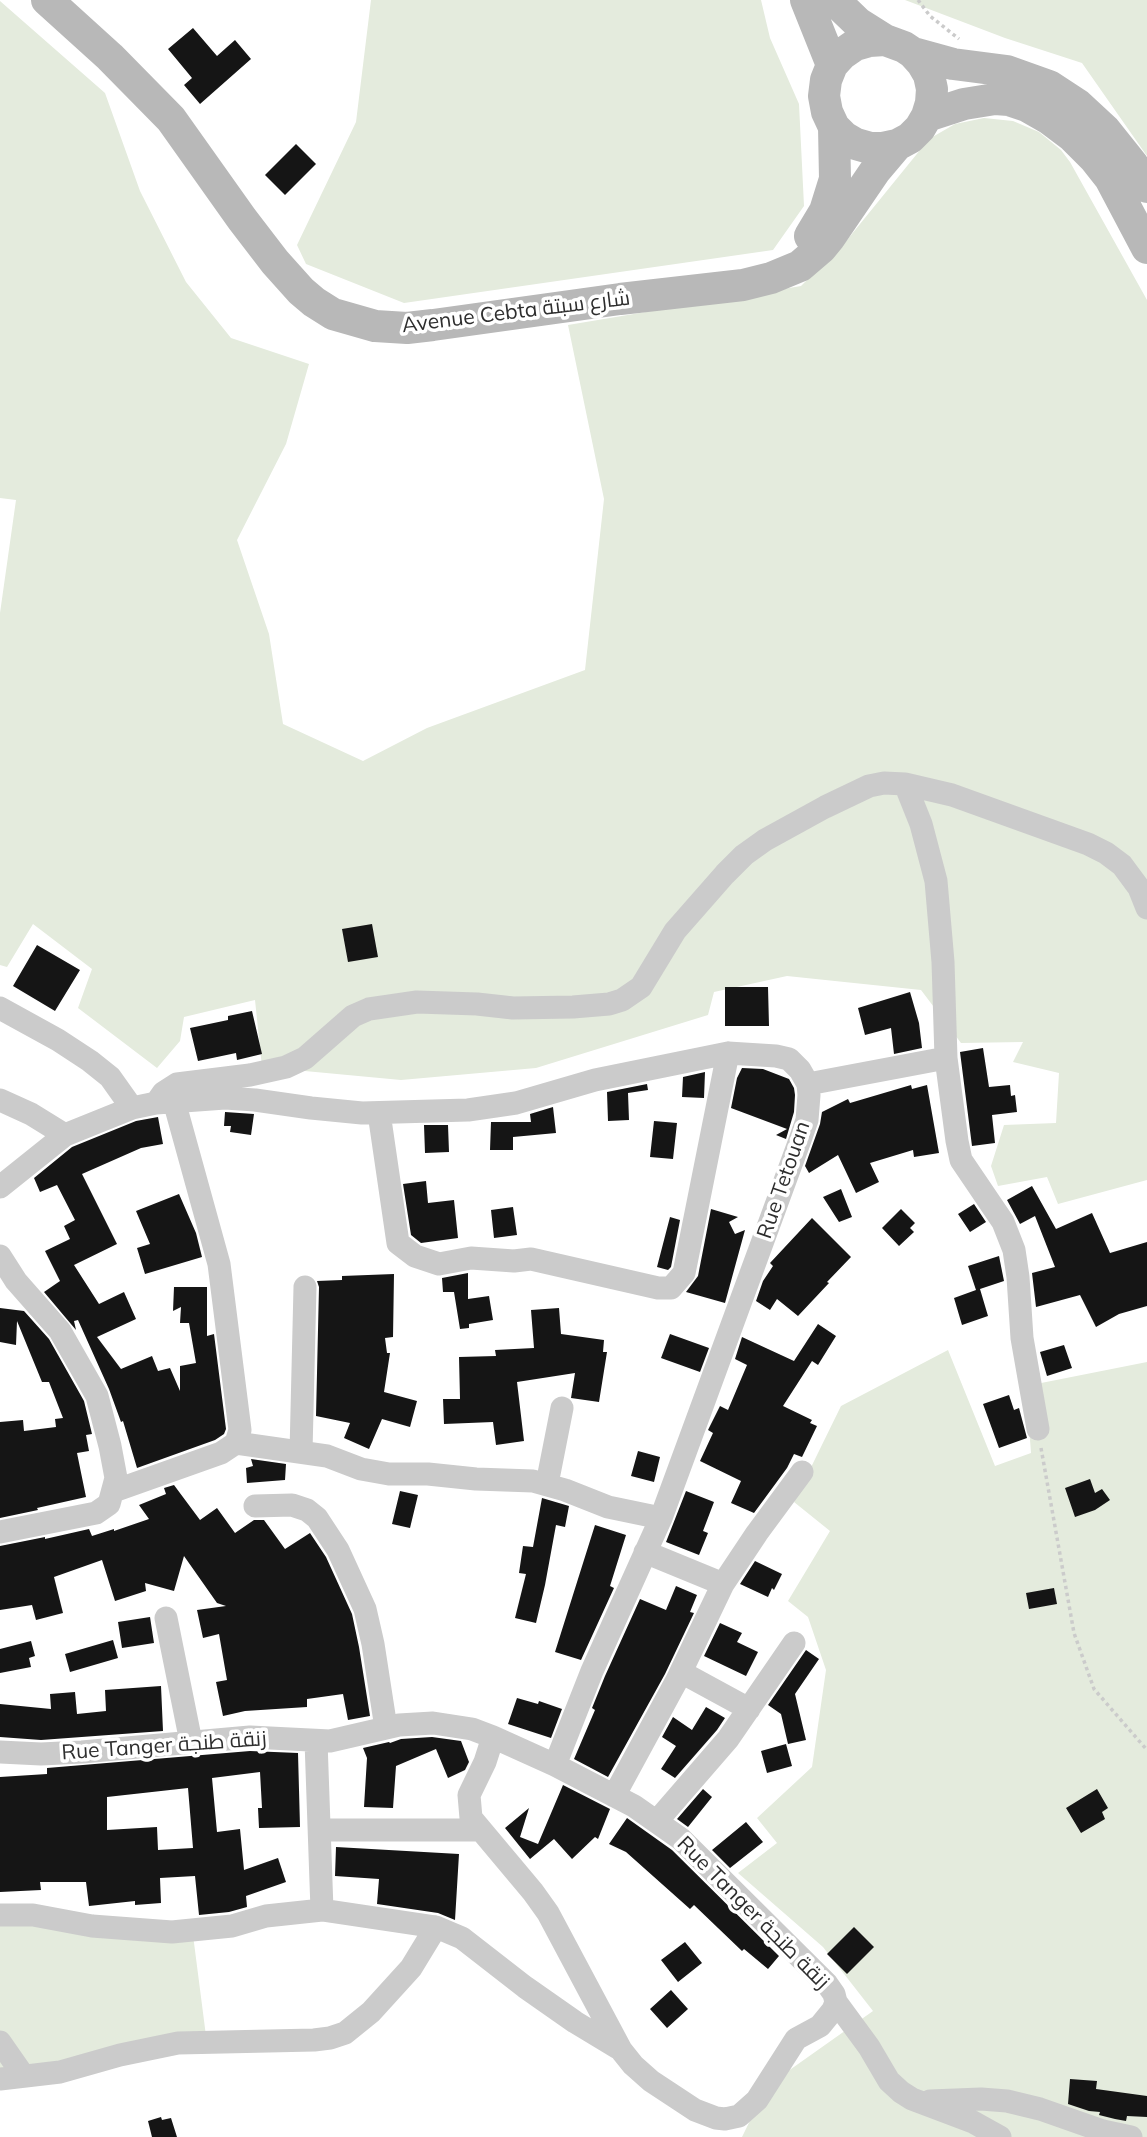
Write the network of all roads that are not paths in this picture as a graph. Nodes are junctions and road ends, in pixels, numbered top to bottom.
1 (47, 0) edge
2 (806, 0) edge
3 (834, 0) edge
4 (899, 47) junction
5 (832, 65) junction
6 (927, 116) junction
7 (834, 127) junction
8 (897, 145) junction
9 (1147, 187) edge
10 (1147, 248) edge
11 (790, 271) junction
12 (905, 783) junction
13 (1147, 908) edge
14 (0, 1008) edge
15 (728, 1053) junction
16 (946, 1058) junction
17 (808, 1084) junction
18 (0, 1100) edge
19 (165, 1102) junction
20 (132, 1108) junction
21 (379, 1113) junction
22 (65, 1135) junction
23 (0, 1187) edge
24 (0, 1256) edge
25 (305, 1287) dead end
26 (562, 1408) dead end
27 (1038, 1429) road end
28 (236, 1443) junction
29 (302, 1452) junction
30 (802, 1472) dead end
31 (114, 1481) junction
32 (547, 1484) junction
33 (255, 1506) dead end
34 (661, 1518) junction
35 (0, 1532) edge
36 (645, 1552) junction
37 (723, 1584) junction
38 (166, 1618) dead end
39 (794, 1643) dead end
40 (681, 1672) junction
41 (749, 1709) junction
42 (386, 1728) junction
43 (493, 1737) junction
44 (316, 1741) junction
45 (191, 1742) junction
46 (0, 1752) edge
47 (555, 1765) junction
48 (614, 1796) junction
49 (657, 1821) junction
50 (321, 1830) junction
51 (481, 1830) junction
52 (322, 1910) junction
53 (0, 1915) edge
54 (436, 1927) junction
55 (836, 2002) junction
56 (0, 2042) edge
57 (621, 2050) junction
58 (11, 2077) edge
59 (919, 2101) junction
60 (1000, 2137) edge
61 (1131, 2137) edge

1 - 11 street, Avenue Cebta شارع سبتة
2 - 5 street
3 - 4 street
4 - 5 street
4 - 6 street
4 - 9 street
5 - 7 street
6 - 8 street
6 - 10 street
7 - 8 street
7 - 11 street
8 - 11 street, Avenue Cebta شارع سبتة
12 - 13 street
12 - 16 street
12 - 19 street
14 - 20 street
15 - 17 street
15 - 21 street
15 - 21 street
16 - 17 street
16 - 27 street
17 - 34 street, Rue Tetouan
18 - 22 street
19 - 20 street
19 - 21 street
19 - 28 street
20 - 22 street
22 - 23 street
24 - 31 street
25 - 29 street
26 - 32 street
28 - 29 street
28 - 31 street
29 - 32 street
30 - 37 street
31 - 35 street
32 - 34 street
33 - 42 street
34 - 36 street, Rue Tetouan
36 - 37 street
36 - 47 street, Rue Tetouan
37 - 40 street
38 - 45 street
39 - 41 street
40 - 41 street
40 - 48 street
41 - 49 street
42 - 43 street, Rue Tanger زنقة طنجة
42 - 44 street, Rue Tanger زنقة طنجة
43 - 47 street, Rue Tanger زنقة طنجة
43 - 51 street, Rue Tanger زنقة طنجة
44 - 45 street, Rue Tanger زنقة طنجة
44 - 50 street
45 - 46 street, Rue Tanger زنقة طنجة
47 - 48 street, Rue Tanger زنقة طنجة
48 - 49 street, Rue Tanger زنقة طنجة
49 - 55 street, Rue Tanger زنقة طنجة
50 - 51 street
50 - 52 street
51 - 57 street, Rue Tanger زنقة طنجة
52 - 53 street
52 - 54 street
54 - 57 street
54 - 58 street
55 - 57 street, Rue Tanger زنقة طنجة
55 - 59 street
56 - 58 street
59 - 60 street
59 - 61 street

